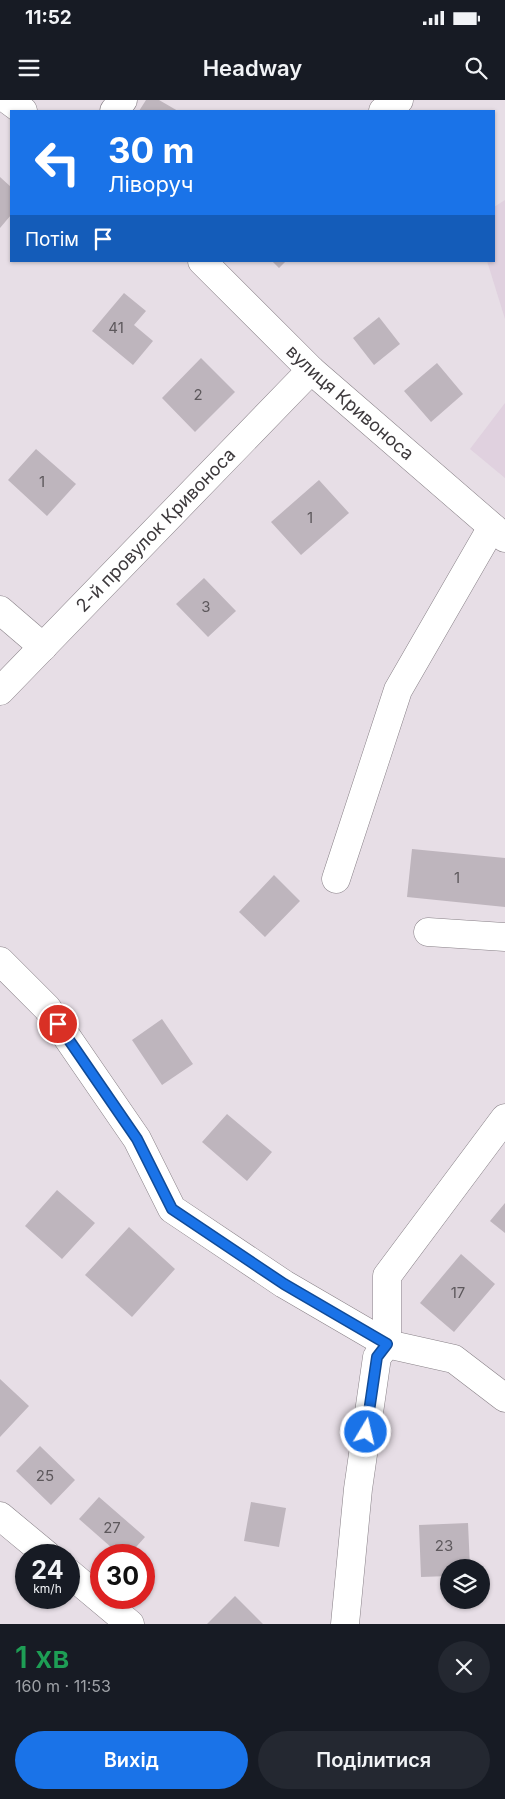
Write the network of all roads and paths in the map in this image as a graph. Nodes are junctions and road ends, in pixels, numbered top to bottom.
1 (8, 100) edge
2 (123, 100) edge
3 (399, 100) edge
4 (22, 110) edge
5 (115, 110) edge
6 (384, 110) edge
7 (203, 262) edge
8 (312, 370) junction
9 (499, 533) edge
10 (0, 610) edge
11 (43, 647) junction
12 (0, 690) edge
13 (336, 879) dead end
14 (428, 932) dead end
15 (505, 937) edge
16 (0, 961) edge
17 (505, 1118) edge
18 (387, 1344) junction
19 (505, 1398) edge
20 (0, 1516) edge
21 (34, 1544) edge
22 (80, 1582) edge
23 (130, 1624) edge
24 (345, 1624) edge

1 - 4 street
2 - 5 street
3 - 6 street
7 - 8 street, вулиця Кривоноса
8 - 9 street, вулиця Кривоноса
8 - 11 street, 2-й провулок Кривоноса
9 - 13 street
10 - 11 street
11 - 12 street, 2-й провулок Кривоноса
14 - 15 street
16 - 18 street
17 - 18 street
18 - 19 street
18 - 24 street
20 - 21 street
22 - 23 street

